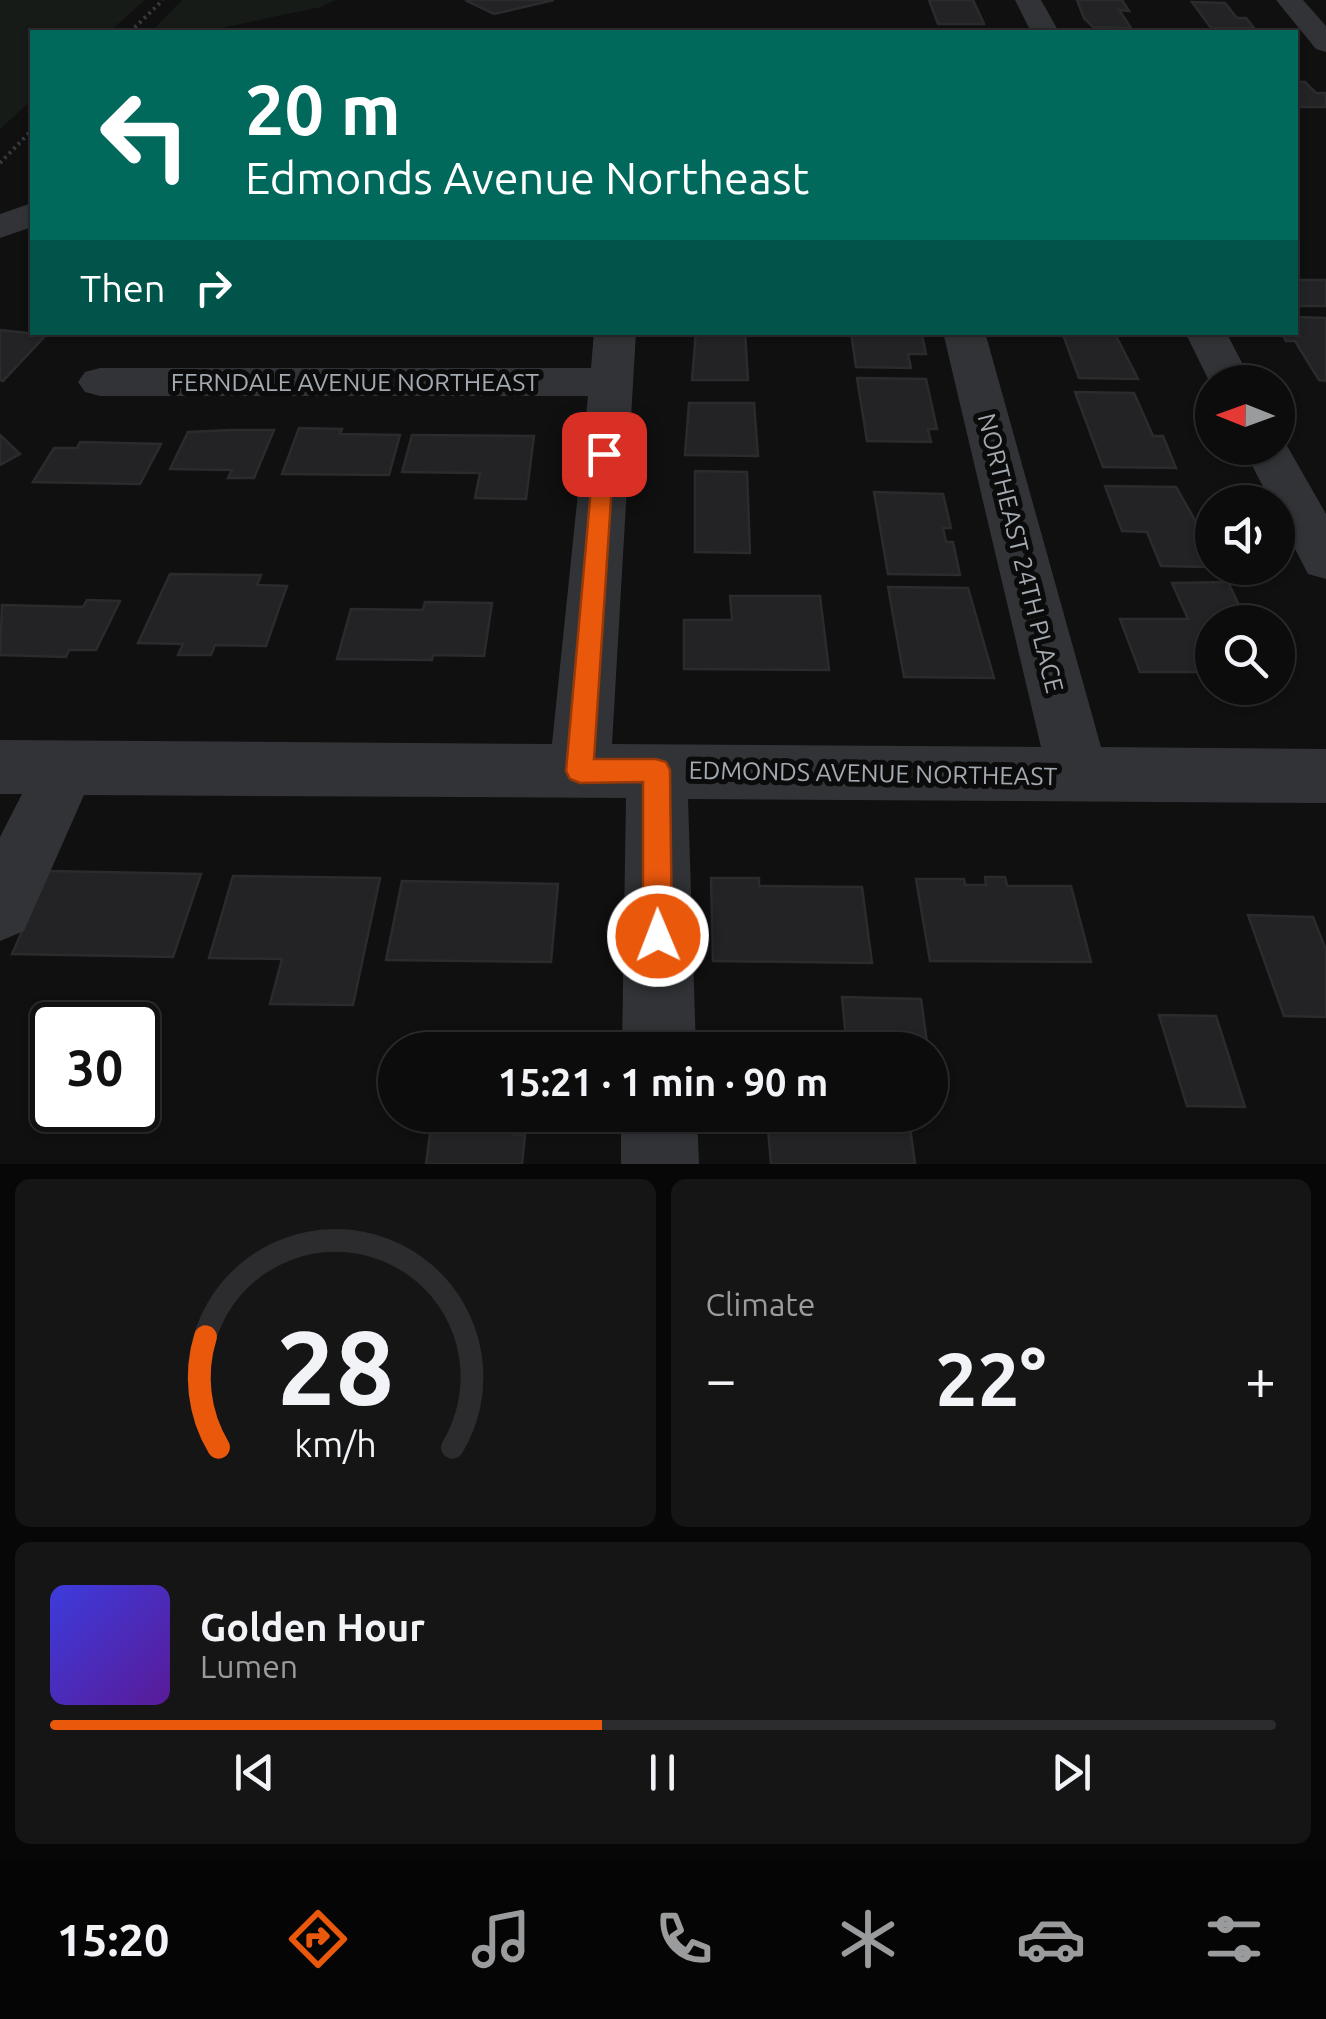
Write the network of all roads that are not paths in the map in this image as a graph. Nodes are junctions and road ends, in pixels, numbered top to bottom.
1 (1028, 0) edge
2 (1289, 0) edge
3 (1045, 30) edge
4 (1326, 43) edge
5 (30, 215) edge
6 (0, 228) edge
7 (0, 252) edge
8 (30, 252) edge
9 (616, 335) edge
10 (965, 335) edge
11 (1206, 335) edge
12 (1222, 365) edge
13 (100, 382) dead end
14 (610, 382) junction
15 (1275, 465) edge
16 (1326, 560) edge
17 (0, 767) edge
18 (66, 767) junction
19 (656, 770) junction
20 (580, 771) junction
21 (1078, 774) junction
22 (1326, 776) edge
23 (0, 908) edge
24 (658, 1032) edge
25 (659, 1132) edge
26 (660, 1164) edge

1 - 3 street
2 - 4 street
5 - 6 street
7 - 8 street
9 - 14 street
10 - 21 street, NORTHEAST 24TH PLACE
11 - 12 street
13 - 14 street, FERNDALE AVENUE NORTHEAST
14 - 20 street
15 - 16 street
17 - 18 street, EDMONDS AVENUE NORTHEAST
18 - 20 street, EDMONDS AVENUE NORTHEAST
18 - 23 street
19 - 20 street, EDMONDS AVENUE NORTHEAST
19 - 21 street, EDMONDS AVENUE NORTHEAST
19 - 24 street
21 - 22 street, EDMONDS AVENUE NORTHEAST
25 - 26 street

